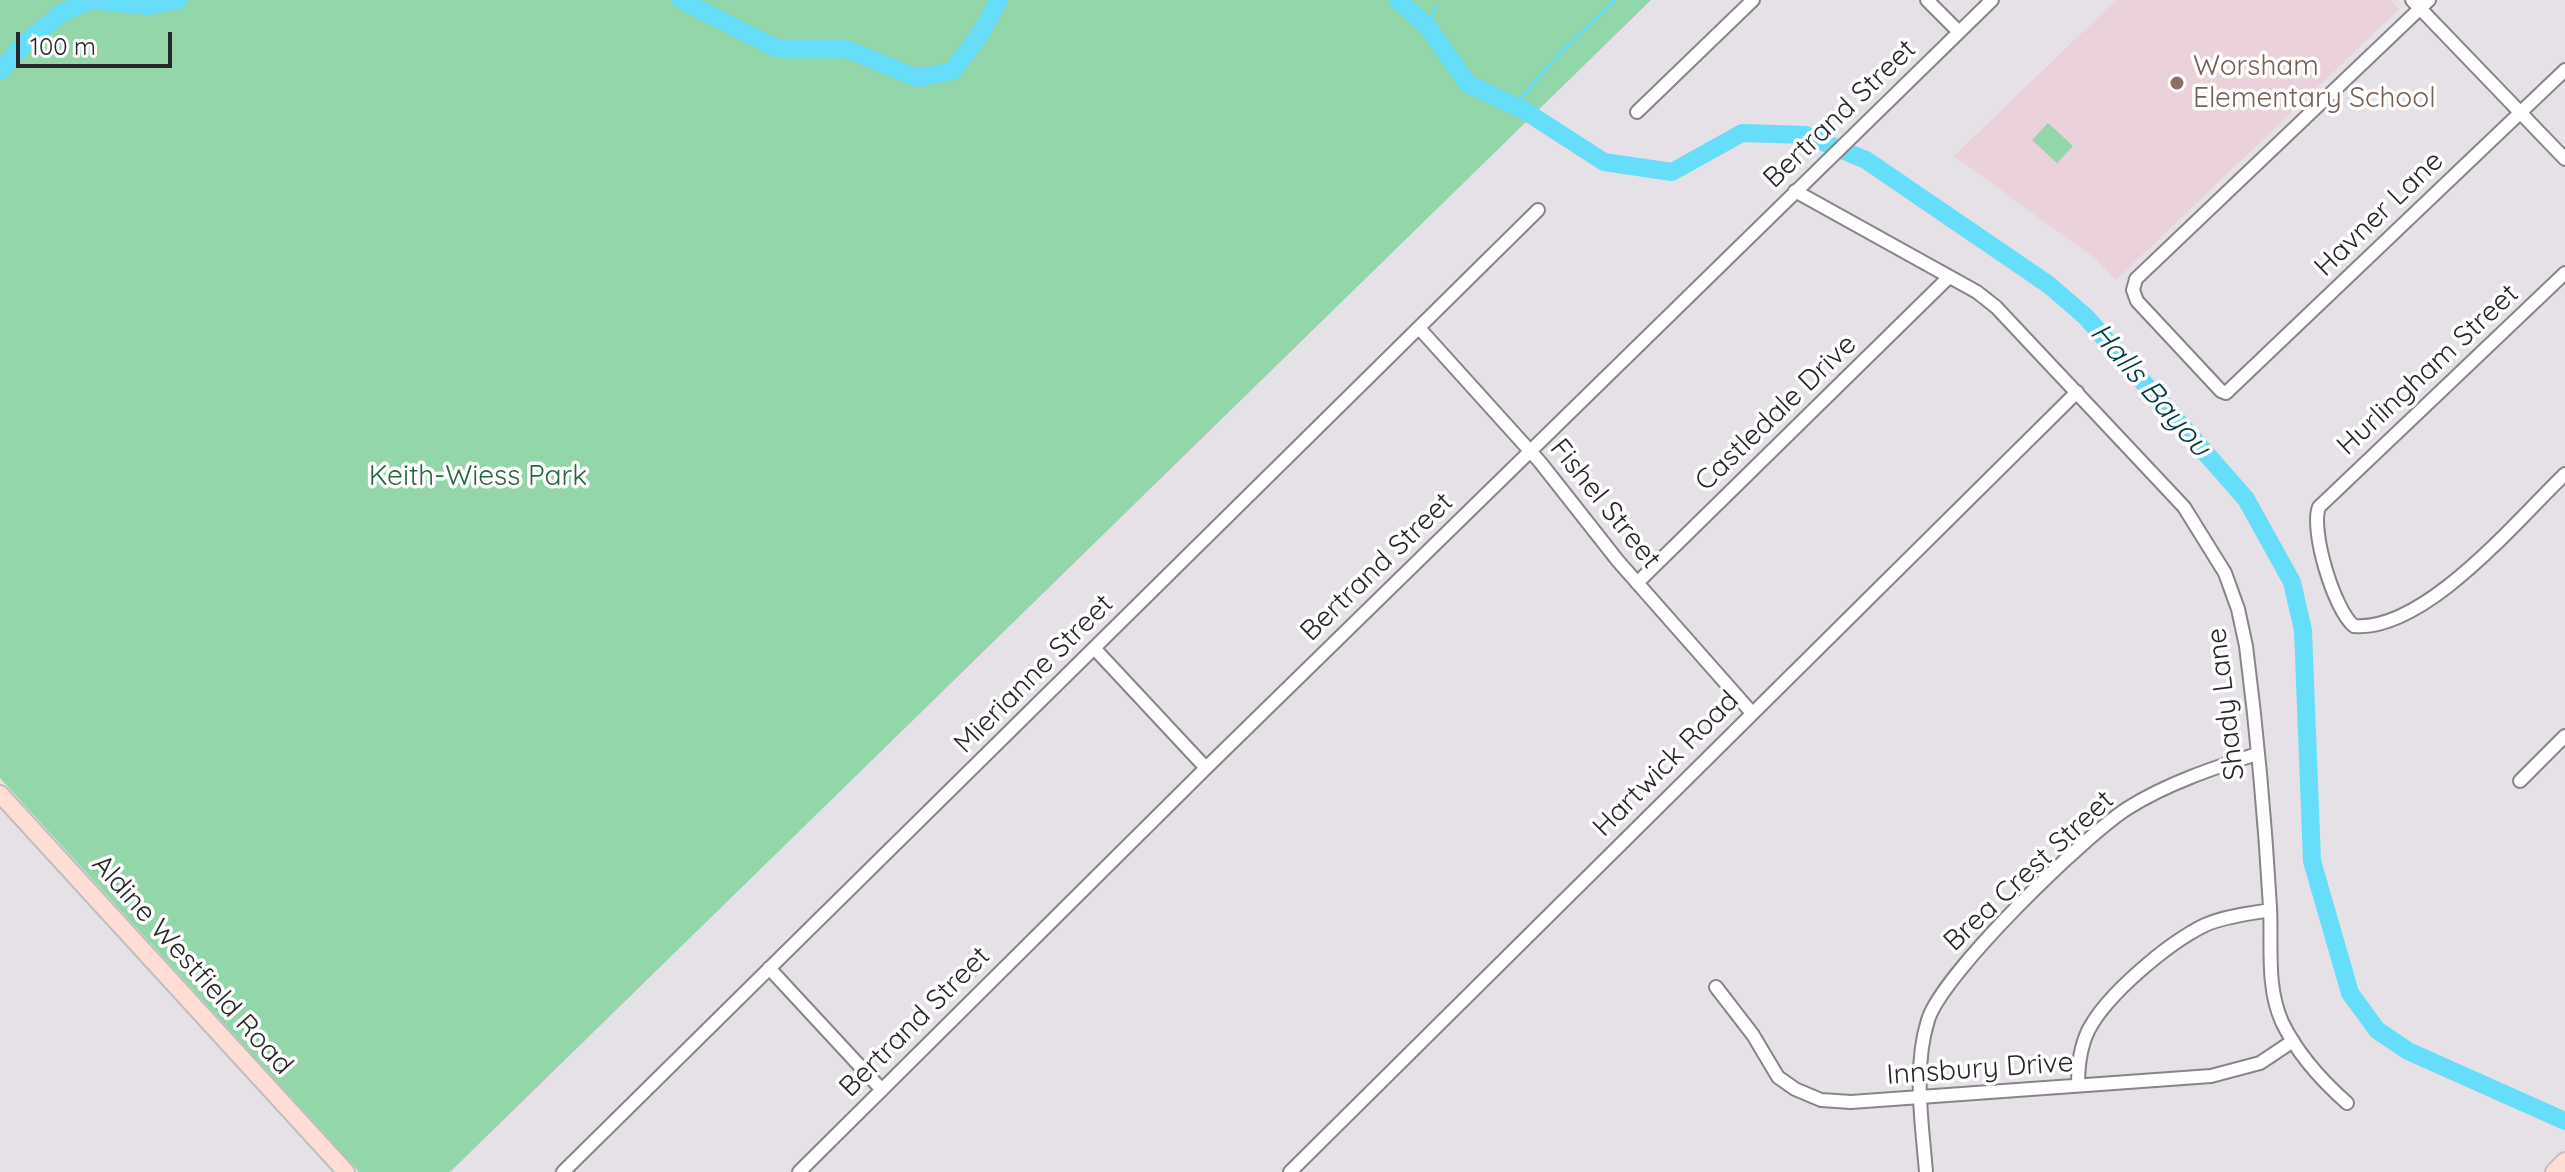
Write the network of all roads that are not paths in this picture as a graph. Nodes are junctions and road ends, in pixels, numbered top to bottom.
1 (1753, 0) edge
2 (1927, 0) edge
3 (1992, 0) edge
4 (2420, 3) edge
5 (1959, 32) junction
6 (2565, 70) edge
7 (1637, 112) dead end
8 (2521, 113) junction
9 (2565, 159) edge
10 (1799, 186) junction
11 (1538, 210) dead end
12 (2565, 273) edge
13 (1949, 277) junction
14 (1419, 328) junction
15 (2077, 392) junction
16 (1530, 451) junction
17 (2565, 474) edge
18 (1637, 583) junction
19 (1094, 648) junction
20 (1752, 713) junction
21 (2565, 736) edge
22 (2257, 754) junction
23 (1206, 768) junction
24 (2520, 781) dead end
25 (0, 794) edge
26 (2270, 910) junction
27 (769, 968) junction
28 (1716, 987) dead end
29 (2293, 1041) junction
30 (2078, 1085) junction
31 (882, 1090) junction
32 (1920, 1097) junction
33 (2347, 1103) dead end
34 (2564, 1162) edge
35 (346, 1172) edge
36 (563, 1172) edge
37 (799, 1172) edge
38 (1290, 1172) edge
39 (1926, 1172) edge
40 (2554, 1172) edge

1 - 7 street
2 - 5 street
3 - 5 street, Bertrand Street
4 - 8 street
4 - 8 street, Havner Lane
5 - 10 street, Bertrand Street
6 - 8 street, Havner Lane
8 - 9 street
10 - 13 street, Shady Lane
10 - 16 street, Bertrand Street
11 - 14 street, Mierianne Street
12 - 17 street, Hurlingham Street
13 - 15 street, Shady Lane
13 - 18 street, Castledale Drive
14 - 16 street, Fishel Street
14 - 19 street, Mierianne Street
15 - 20 street, Hartwick Road
15 - 22 street, Shady Lane
16 - 18 street, Fishel Street
16 - 23 street, Bertrand Street
18 - 20 street, Fishel Street
19 - 23 street
19 - 27 street, Mierianne Street
20 - 38 street, Hartwick Road
21 - 24 street
22 - 26 street, Shady Lane
22 - 32 street, Brea Crest Street
23 - 31 street, Bertrand Street
25 - 35 main road, Aldine Westfield Road
26 - 29 street, Shady Lane
26 - 30 street
27 - 31 street
27 - 36 street, Mierianne Street
28 - 32 street, Innsbury Drive
29 - 30 street, Innsbury Drive
29 - 33 street, Shady Lane
30 - 32 street, Innsbury Drive
31 - 37 street, Bertrand Street
32 - 39 street, Brea Crest Street
34 - 40 main road

